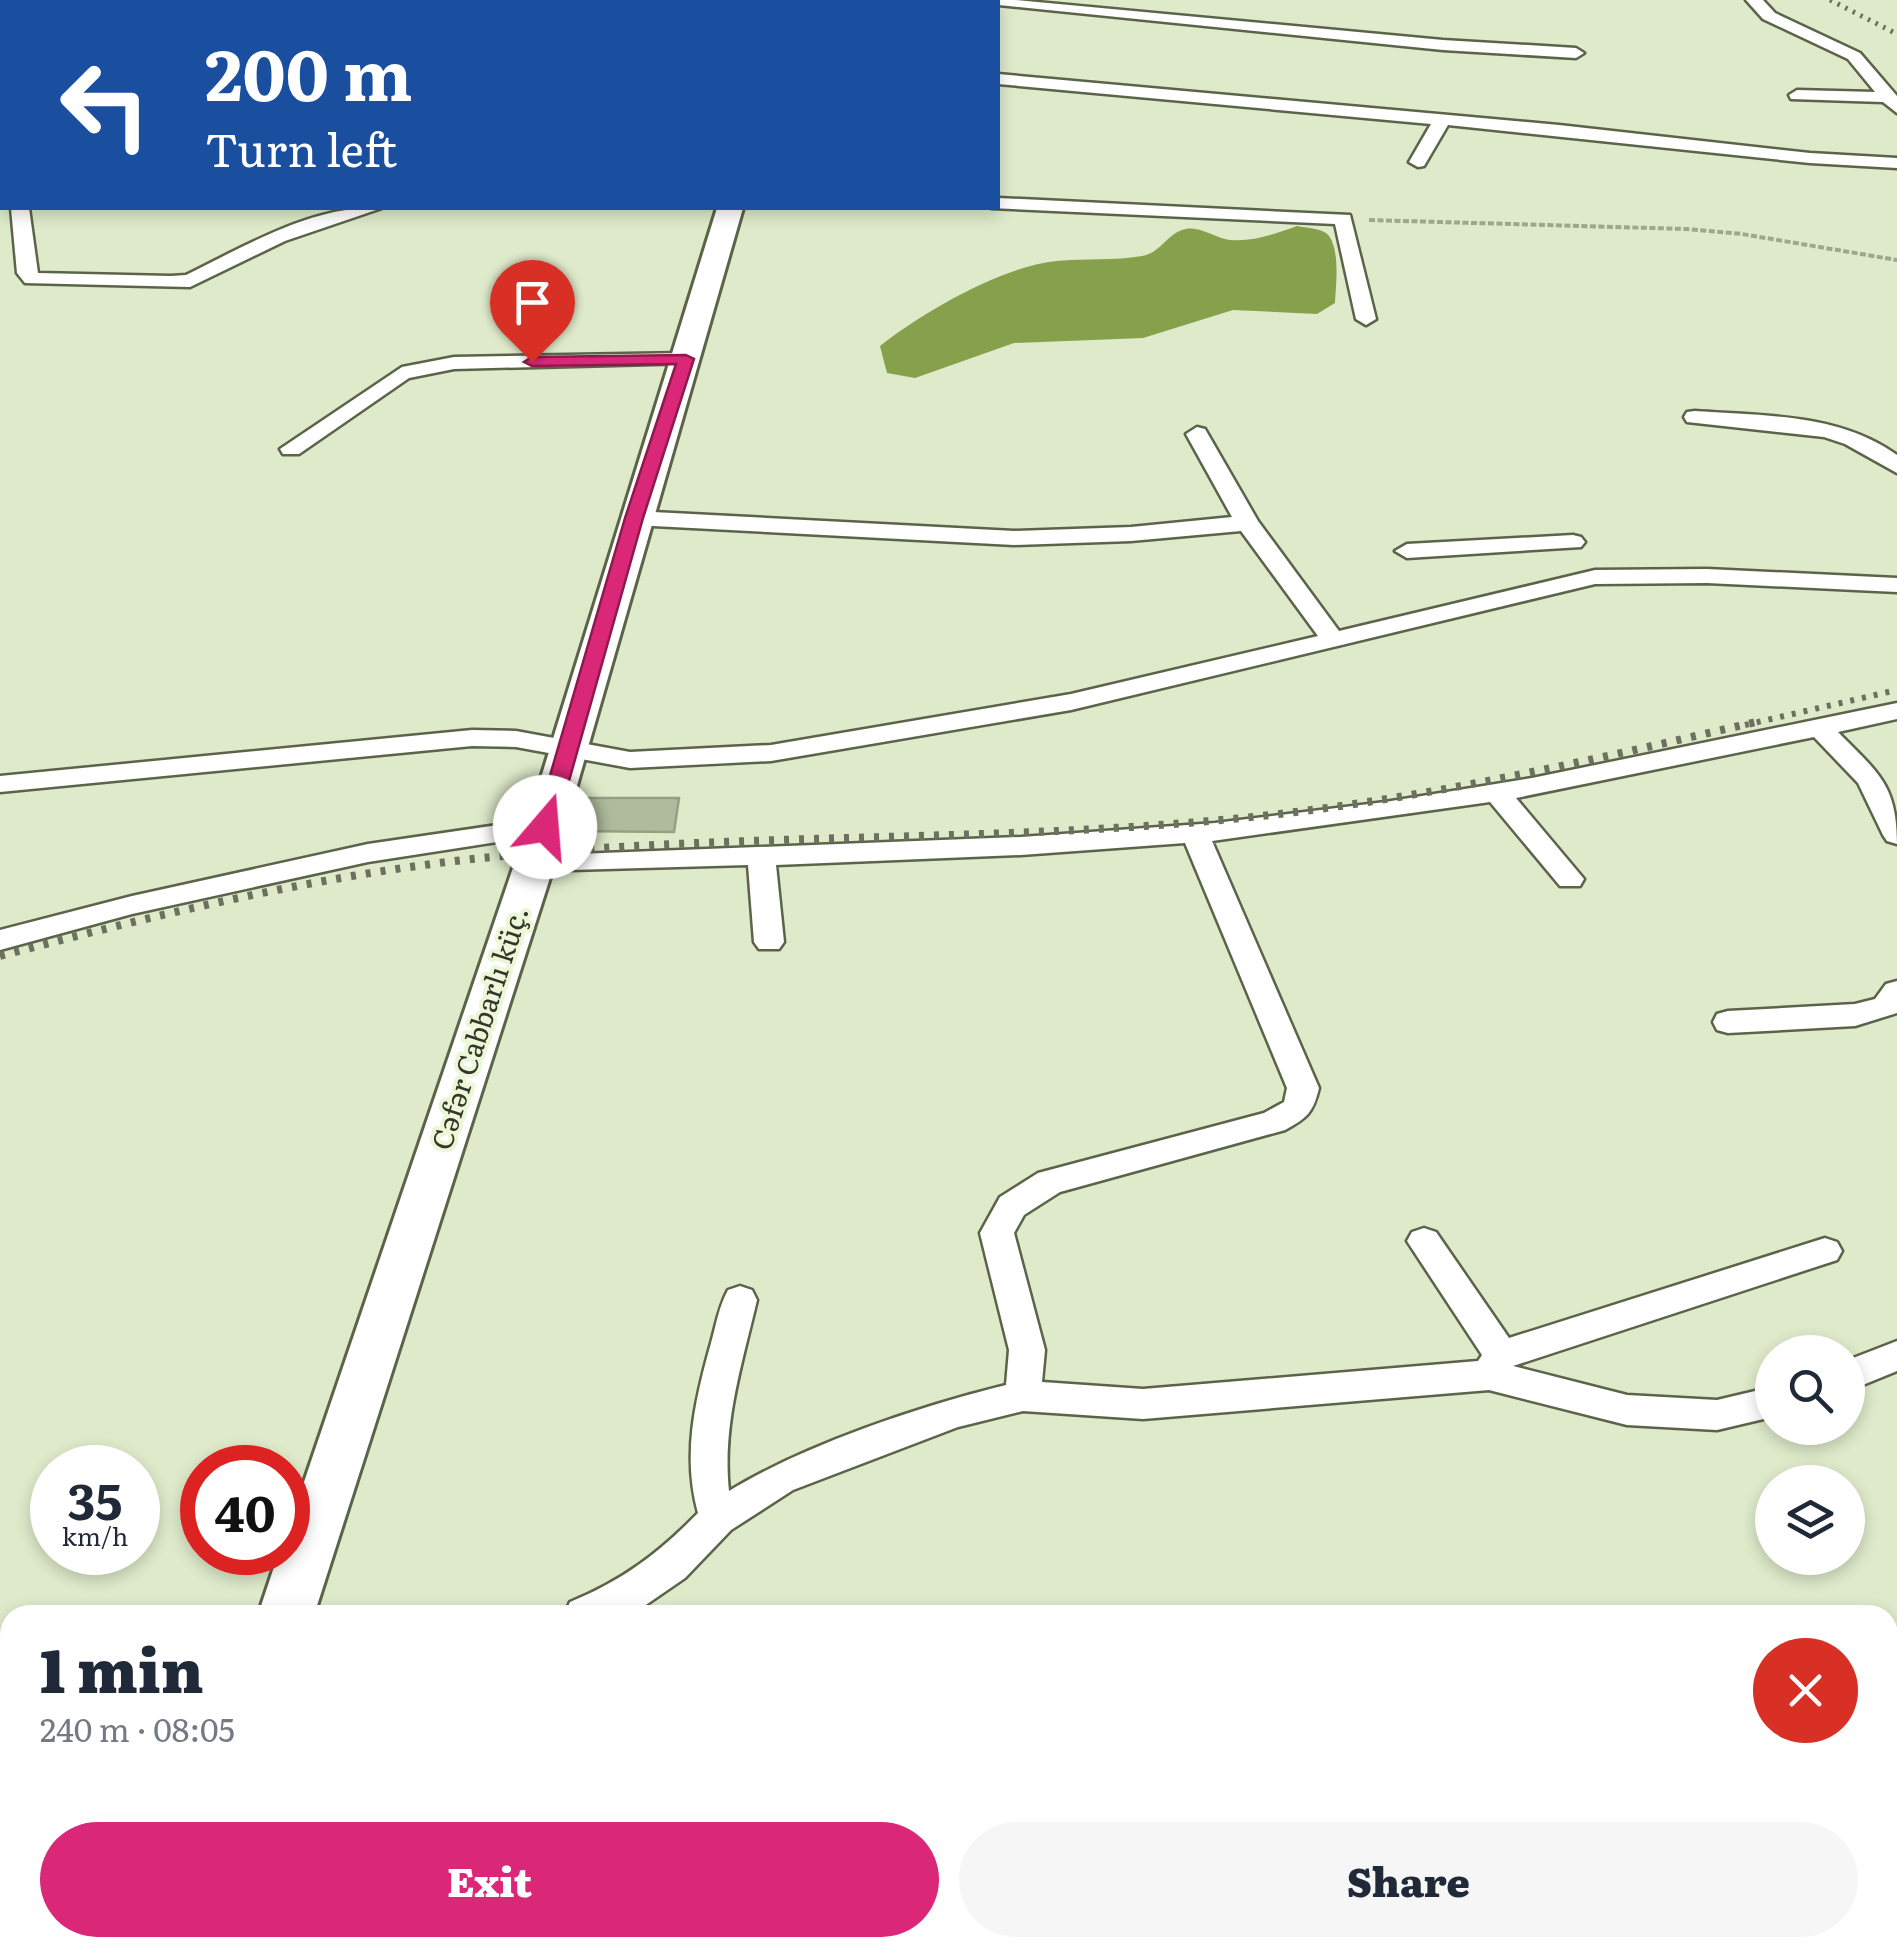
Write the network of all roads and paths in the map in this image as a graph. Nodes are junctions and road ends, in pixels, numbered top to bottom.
1 (1754, 0) edge
2 (1000, 3) edge
3 (1576, 53) dead end
4 (1000, 79) edge
5 (1797, 95) dead end
6 (1893, 103) edge
7 (1442, 120) junction
8 (1418, 162) dead end
9 (1897, 163) edge
10 (1000, 204) edge
11 (20, 210) edge
12 (367, 210) edge
13 (729, 210) edge
14 (1343, 219) junction
15 (1897, 260) edge
16 (1366, 319) dead end
17 (686, 359) junction
18 (1696, 417) dead end
19 (1197, 434) dead end
20 (291, 448) dead end
21 (1897, 466) edge
22 (1556, 516) dead end
23 (634, 518) junction
24 (1246, 524) junction
25 (1573, 542) junction
26 (1407, 550) dead end
27 (1595, 576) junction
28 (1897, 585) edge
29 (1332, 638) junction
30 (1897, 711) edge
31 (1820, 728) junction
32 (570, 749) junction
33 (0, 784) edge
34 (1496, 792) junction
35 (1195, 834) junction
36 (1897, 834) edge
37 (540, 845) junction
38 (761, 855) junction
39 (1570, 879) dead end
40 (0, 940) edge
41 (769, 942) dead end
42 (1897, 991) edge
43 (1728, 1022) dead end
44 (1424, 1241) dead end
45 (1825, 1252) dead end
46 (740, 1300) dead end
47 (1897, 1355) edge
48 (1495, 1365) junction
49 (1865, 1369) edge
50 (1023, 1396) junction
51 (1755, 1406) edge
52 (718, 1518) junction
53 (289, 1605) edge
54 (608, 1605) edge

1 - 6 street
2 - 3 street
4 - 7 street
5 - 6 street
7 - 8 street
7 - 9 street
10 - 14 street
11 - 12 street
13 - 17 street, Cəfər Cabbarlı küç.
14 - 15 path
14 - 16 street
17 - 20 street
17 - 23 street, Cəfər Cabbarlı küç.
18 - 21 street
19 - 24 street
22 - 25 street
23 - 24 street
23 - 32 street, Cəfər Cabbarlı küç.
24 - 29 street
25 - 26 street
25 - 27 street
27 - 28 street
27 - 29 street
29 - 32 street
30 - 31 street
31 - 34 street
31 - 36 street
32 - 33 street
32 - 37 street, Cəfər Cabbarlı küç.
34 - 35 street
34 - 39 street
35 - 38 street
35 - 50 street
37 - 38 street
37 - 40 street
37 - 53 street, Cəfər Cabbarlı küç.
38 - 41 street
42 - 43 street
44 - 48 street
45 - 48 street
46 - 52 street
47 - 49 street
48 - 50 street
48 - 51 street
50 - 52 street
52 - 54 street

